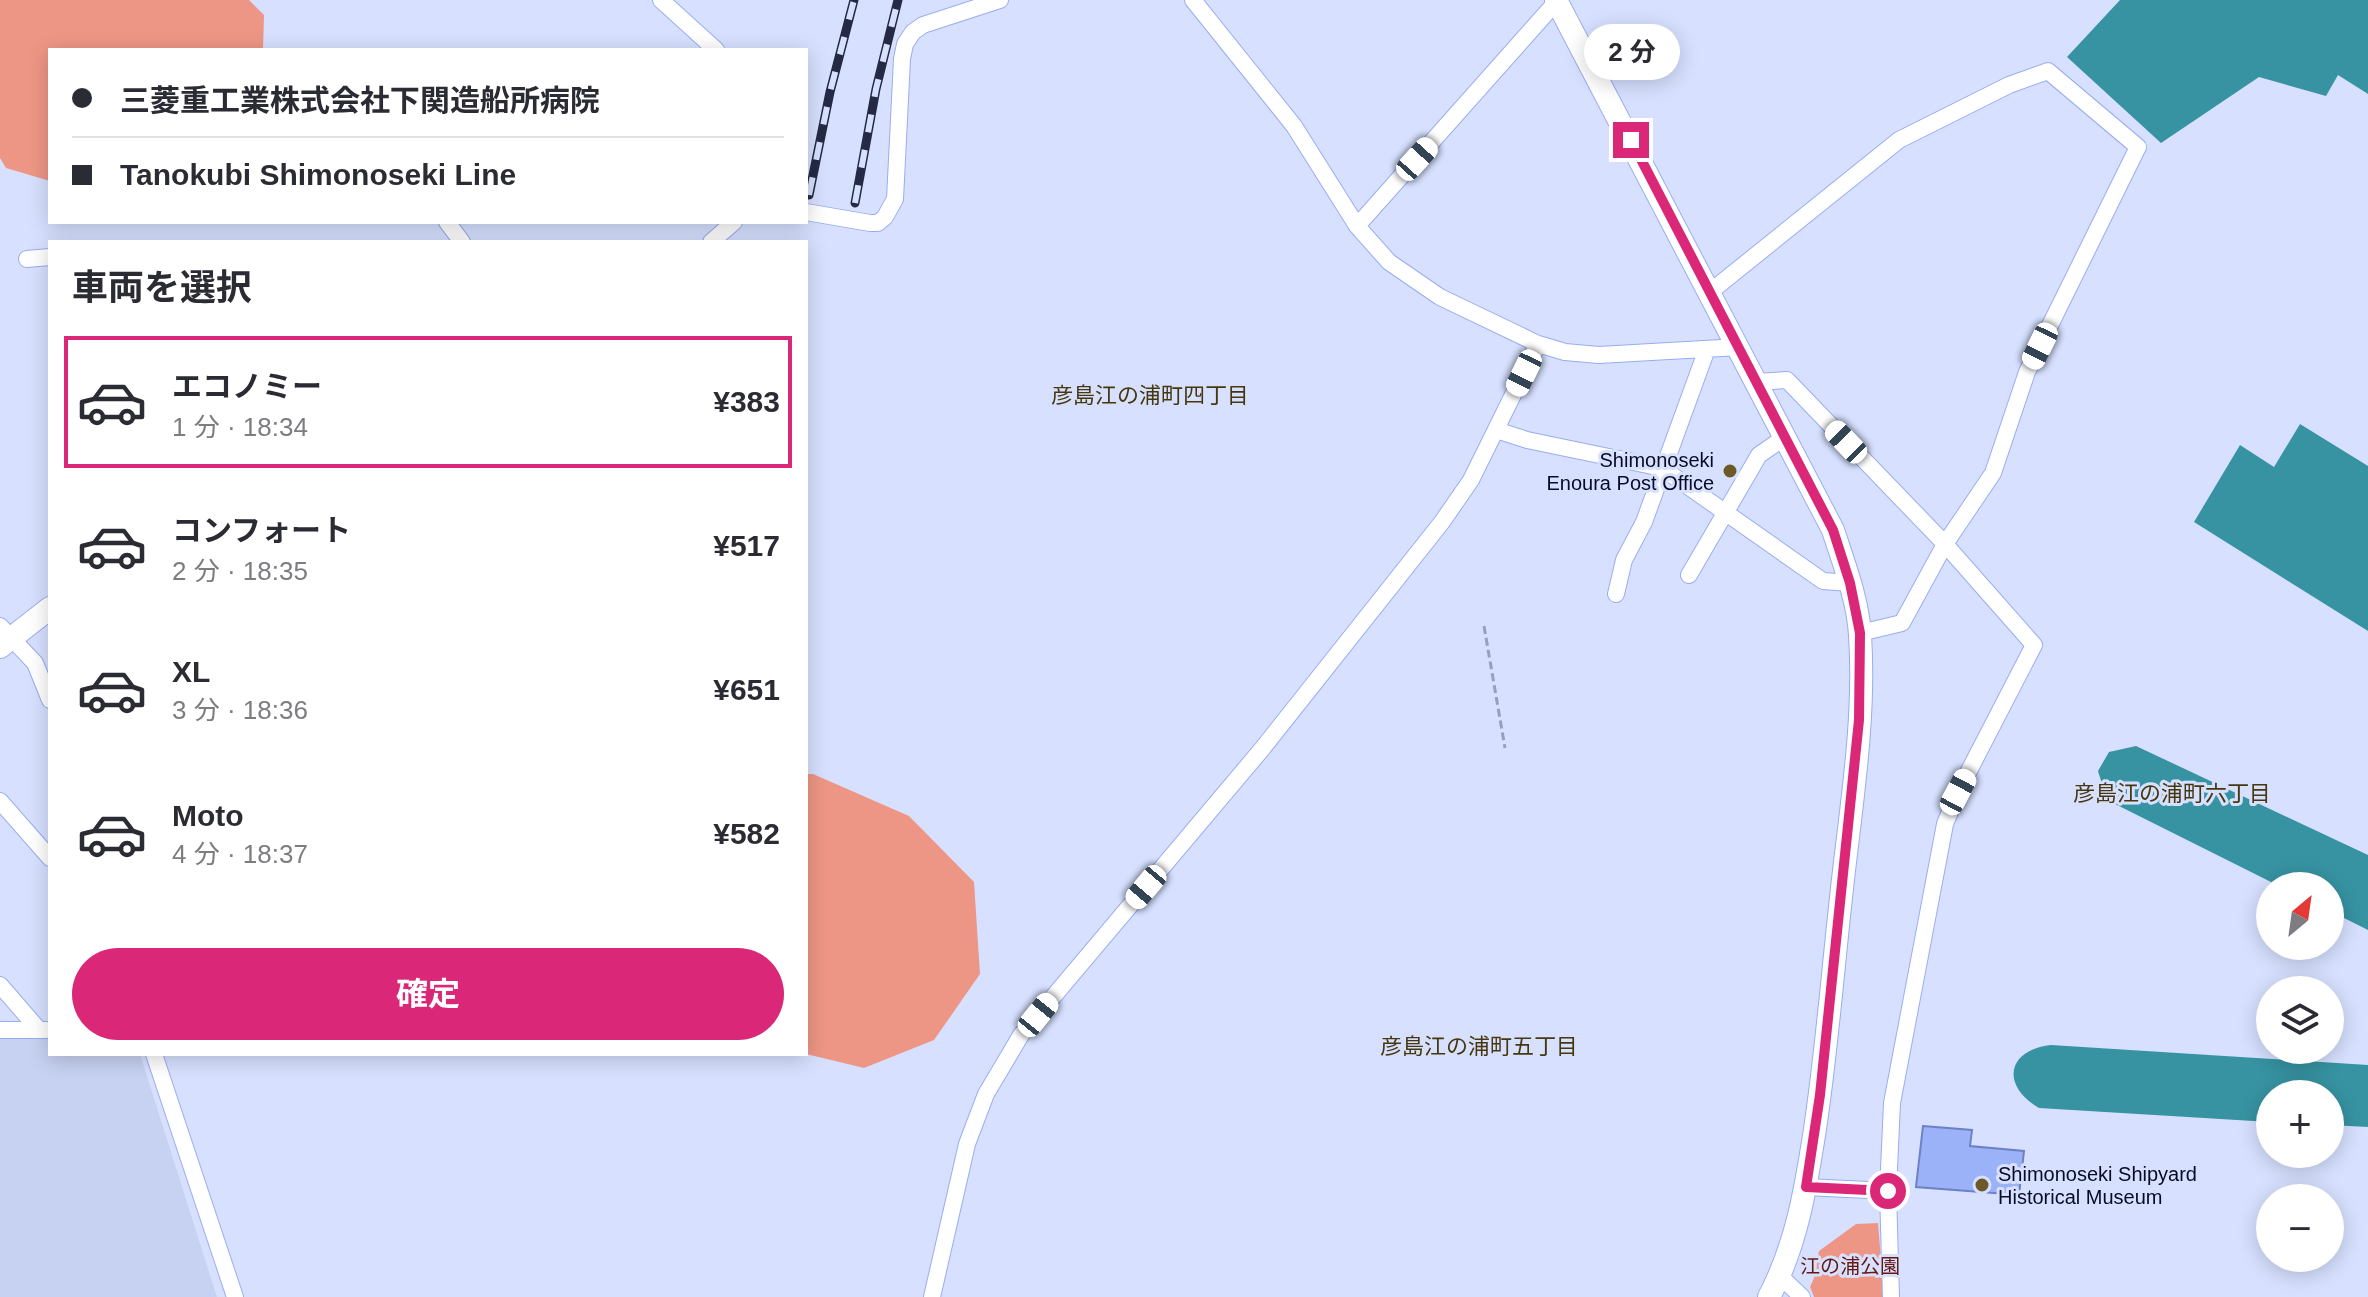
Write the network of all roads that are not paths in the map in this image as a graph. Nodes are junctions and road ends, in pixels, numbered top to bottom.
1 (661, 0) edge
2 (1000, 0) edge
3 (1193, 0) edge
4 (1557, 0) edge
5 (714, 48) edge
6 (808, 212) edge
7 (732, 224) edge
8 (1357, 226) junction
9 (713, 240) edge
10 (48, 257) edge
11 (27, 259) dead end
12 (1710, 292) junction
13 (1538, 344) junction
14 (1739, 347) junction
15 (1707, 349) junction
16 (1757, 382) junction
17 (1496, 430) junction
18 (1785, 437) junction
19 (1662, 468) junction
20 (1726, 513) junction
21 (1945, 544) junction
22 (1689, 575) dead end
23 (1850, 583) junction
24 (1616, 594) dead end
25 (48, 609) edge
26 (1860, 633) junction
27 (4, 637) edge
28 (48, 695) edge
29 (0, 801) edge
30 (48, 856) edge
31 (0, 985) edge
32 (0, 1030) edge
33 (45, 1030) edge
34 (155, 1056) edge
35 (1806, 1187) junction
36 (1888, 1191) junction
37 (1780, 1276) junction
38 (235, 1297) edge
39 (932, 1297) edge
40 (1769, 1297) edge
41 (1802, 1297) edge
42 (1891, 1297) edge

1 - 5 street
2 - 6 street
3 - 8 street
4 - 8 street
4 - 12 main road
7 - 9 street
8 - 13 street
10 - 11 street
12 - 14 main road
12 - 21 street
13 - 15 street
13 - 17 street
14 - 15 street
14 - 16 main road
15 - 19 street
16 - 18 main road
16 - 21 street
17 - 19 street
17 - 39 street
18 - 20 street
18 - 23 main road
19 - 20 street
19 - 24 street
20 - 22 street
20 - 23 street
21 - 26 street
21 - 36 street
23 - 26 main road
25 - 27 main road
26 - 35 main road
27 - 28 street
29 - 30 street
31 - 33 street
32 - 33 street
34 - 38 street
35 - 36 street
35 - 37 main road
36 - 42 street
37 - 40 main road
37 - 41 street

